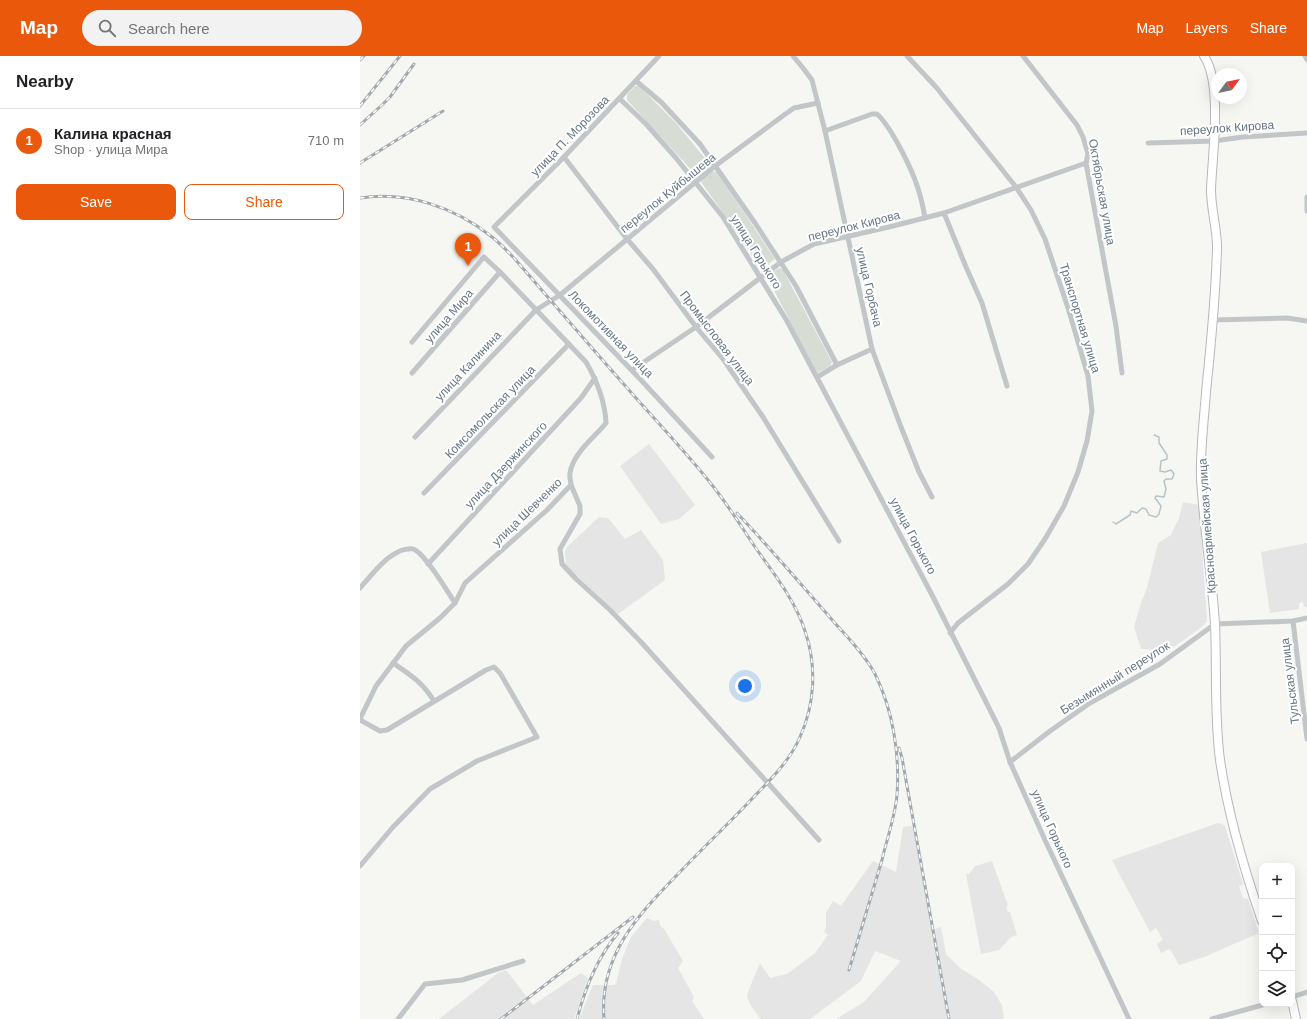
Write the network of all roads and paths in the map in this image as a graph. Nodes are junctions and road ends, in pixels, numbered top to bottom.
1 (659, 56) edge
2 (793, 56) edge
3 (906, 56) edge
4 (1023, 56) edge
5 (1204, 56) edge
6 (1305, 56) edge
7 (1307, 60) edge
8 (636, 81) junction
9 (620, 99) junction
10 (818, 102) junction
11 (825, 131) junction
12 (1307, 133) edge
13 (1214, 141) junction
14 (1148, 143) dead end
15 (564, 157) junction
16 (1086, 163) junction
17 (715, 166) junction
18 (696, 183) junction
19 (1016, 187) junction
20 (1307, 197) edge
21 (1307, 211) edge
22 (944, 213) junction
23 (925, 218) junction
24 (494, 227) joint
25 (847, 236) junction
26 (627, 239) junction
27 (781, 262) junction
28 (500, 272) junction
29 (761, 277) junction
30 (560, 295) junction
31 (536, 310) junction
32 (1213, 320) junction
33 (1307, 321) edge
34 (696, 326) junction
35 (412, 342) dead end
36 (569, 344) junction
37 (872, 349) junction
38 (838, 366) junction
39 (632, 370) junction
40 (412, 373) dead end
41 (1122, 373) dead end
42 (817, 377) junction
43 (595, 378) junction
44 (1007, 386) dead end
45 (415, 436) dead end
46 (712, 457) dead end
47 (572, 485) junction
48 (424, 493) dead end
49 (932, 497) dead end
50 (839, 541) dead end
51 (428, 564) junction
52 (360, 588) edge
53 (455, 603) junction
54 (1307, 618) edge
55 (1293, 622) junction
56 (1215, 624) junction
57 (950, 633) junction
58 (393, 664) junction
59 (434, 701) junction
60 (360, 720) edge
61 (1307, 739) edge
62 (1010, 762) junction
63 (819, 840) dead end
64 (360, 866) edge
65 (1259, 912) edge
66 (523, 961) dead end
67 (1307, 992) edge
68 (1295, 996) edge
69 (1259, 1006) edge
70 (1293, 1007) edge
71 (398, 1019) edge
72 (1129, 1019) edge
73 (1212, 1019) edge
74 (1296, 1019) edge

1 - 8 street, улица П. Морозова
2 - 10 street, улица Горбача
3 - 19 street, Транспортная улица
4 - 16 street, Октябрьская улица
5 - 13 main road, Красноармейская улица
6 - 7 street
8 - 9 street, улица П. Морозова
8 - 17 street
9 - 15 street, улица П. Морозова
9 - 18 street, улица Горького
10 - 11 street, улица Горбача
10 - 17 street, переулок Куйбышева
11 - 23 street
11 - 25 street, улица Горбача
12 - 13 street, переулок Кирова
13 - 14 street, переулок Кирова
13 - 32 main road, Красноармейская улица
15 - 24 street, улица П. Морозова
15 - 26 street, Промысловая улица
16 - 19 street, переулок Кирова
16 - 41 street, Октябрьская улица
17 - 18 street, переулок Куйбышева
17 - 27 street
18 - 26 street, переулок Куйбышева
18 - 29 street, улица Горького
19 - 22 street, переулок Кирова
19 - 57 street, Транспортная улица
20 - 21 street
22 - 23 street, переулок Кирова
22 - 44 street
23 - 25 street, переулок Кирова
24 - 30 street, Локомотивная улица
25 - 27 street, переулок Кирова
25 - 37 street, улица Горбача
26 - 30 street, переулок Куйбышева
26 - 34 street, Промысловая улица
27 - 29 street, переулок Кирова
27 - 38 street
28 - 31 street
28 - 35 street
28 - 40 street, улица Мира
29 - 34 street, переулок Кирова
29 - 42 street, улица Горького
30 - 31 street, переулок Куйбышева
30 - 39 street, Локомотивная улица
31 - 36 street
31 - 45 street, улица Калинина
32 - 33 street
32 - 56 main road, Красноармейская улица
34 - 39 street, переулок Кирова
34 - 50 street, Промысловая улица
36 - 43 street
36 - 48 street, Комсомольская улица
37 - 38 street
37 - 49 street, улица Горбача
38 - 42 street
39 - 46 street, Локомотивная улица
42 - 57 street, улица Горького
43 - 47 street, улица Шевченко
43 - 51 street, улица Дзержинского
47 - 53 street, улица Шевченко
47 - 63 street
51 - 52 street
51 - 53 street
53 - 58 street, улица Шевченко
54 - 55 street
55 - 56 street
55 - 61 street, Тульская улица
56 - 62 street, Безымянный переулок
56 - 65 main road, Красноармейская улица
57 - 62 street, улица Горького
58 - 59 street
58 - 60 street, улица Шевченко
59 - 60 street
59 - 64 street
62 - 72 street, улица Горького
66 - 71 street
67 - 68 street
69 - 73 street
70 - 74 main road

